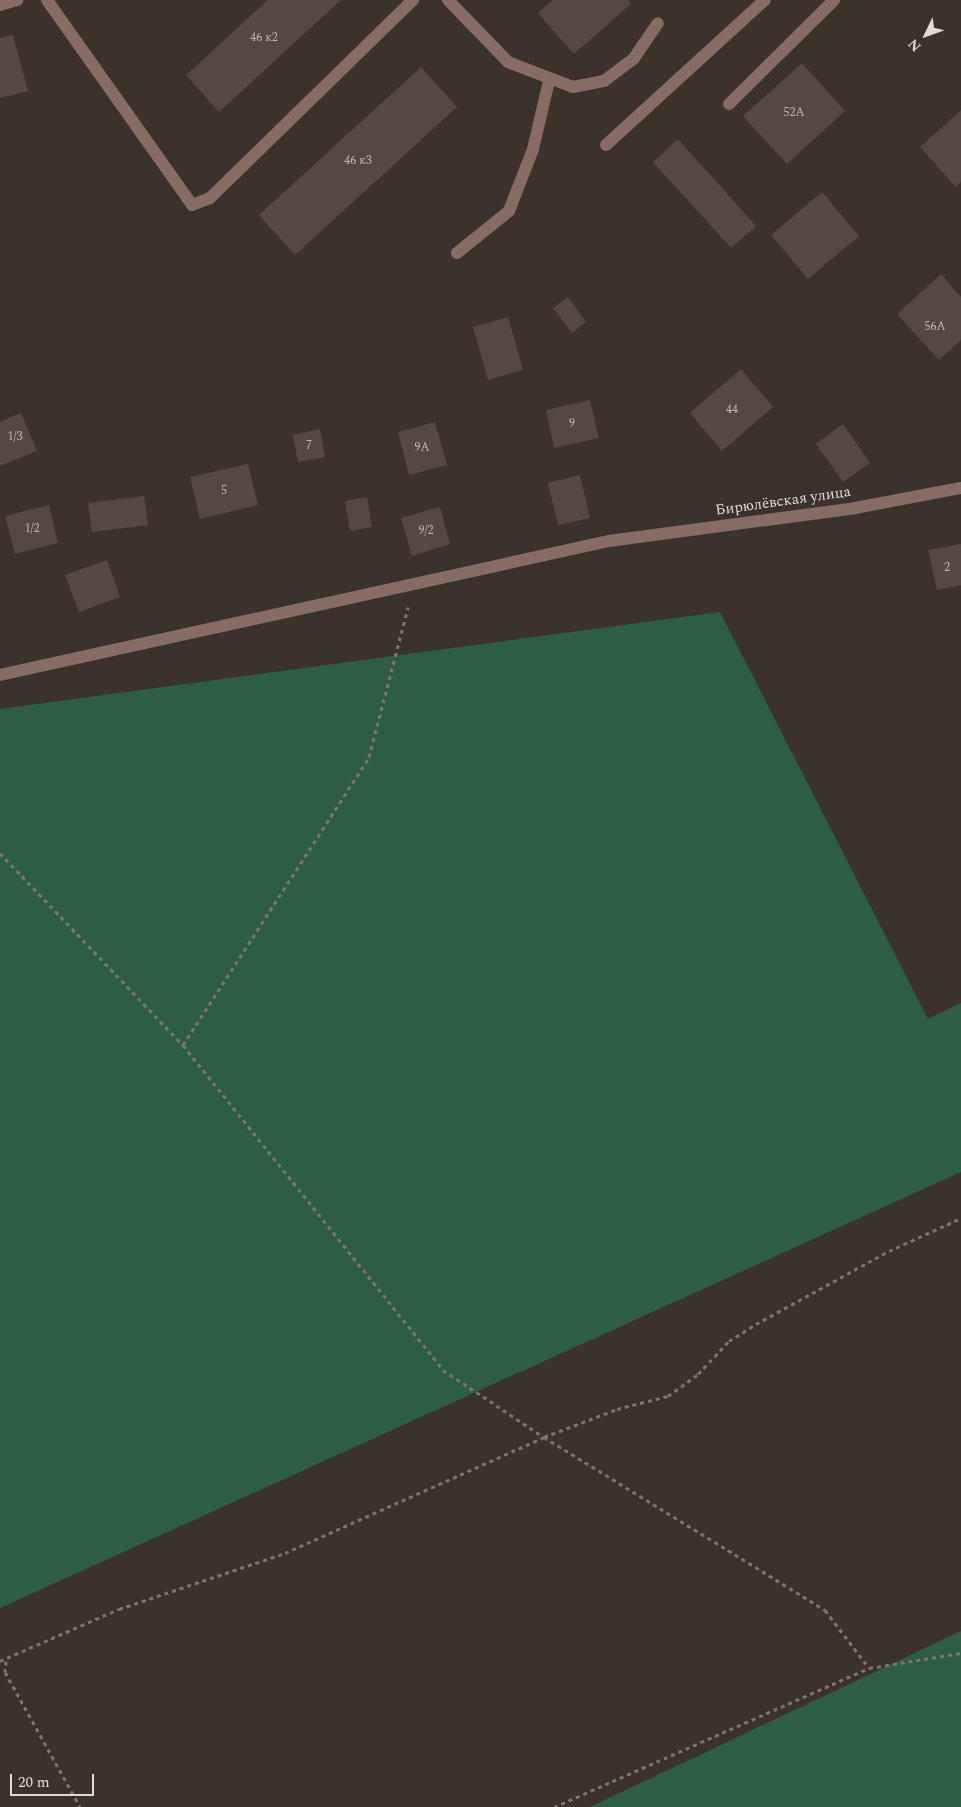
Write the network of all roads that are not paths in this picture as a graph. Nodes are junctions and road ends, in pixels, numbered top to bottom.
1 (17, 0) edge
2 (47, 0) edge
3 (412, 0) edge
4 (448, 0) edge
5 (765, 0) edge
6 (834, 0) edge
7 (0, 5) edge
8 (658, 23) dead end
9 (549, 81) junction
10 (729, 104) dead end
11 (606, 145) dead end
12 (457, 253) dead end
13 (961, 488) edge
14 (0, 675) edge

1 - 7 street
2 - 3 street
4 - 9 street
5 - 11 street
6 - 10 street
8 - 9 street
9 - 12 street
13 - 14 street, Бирюлёвская улица

